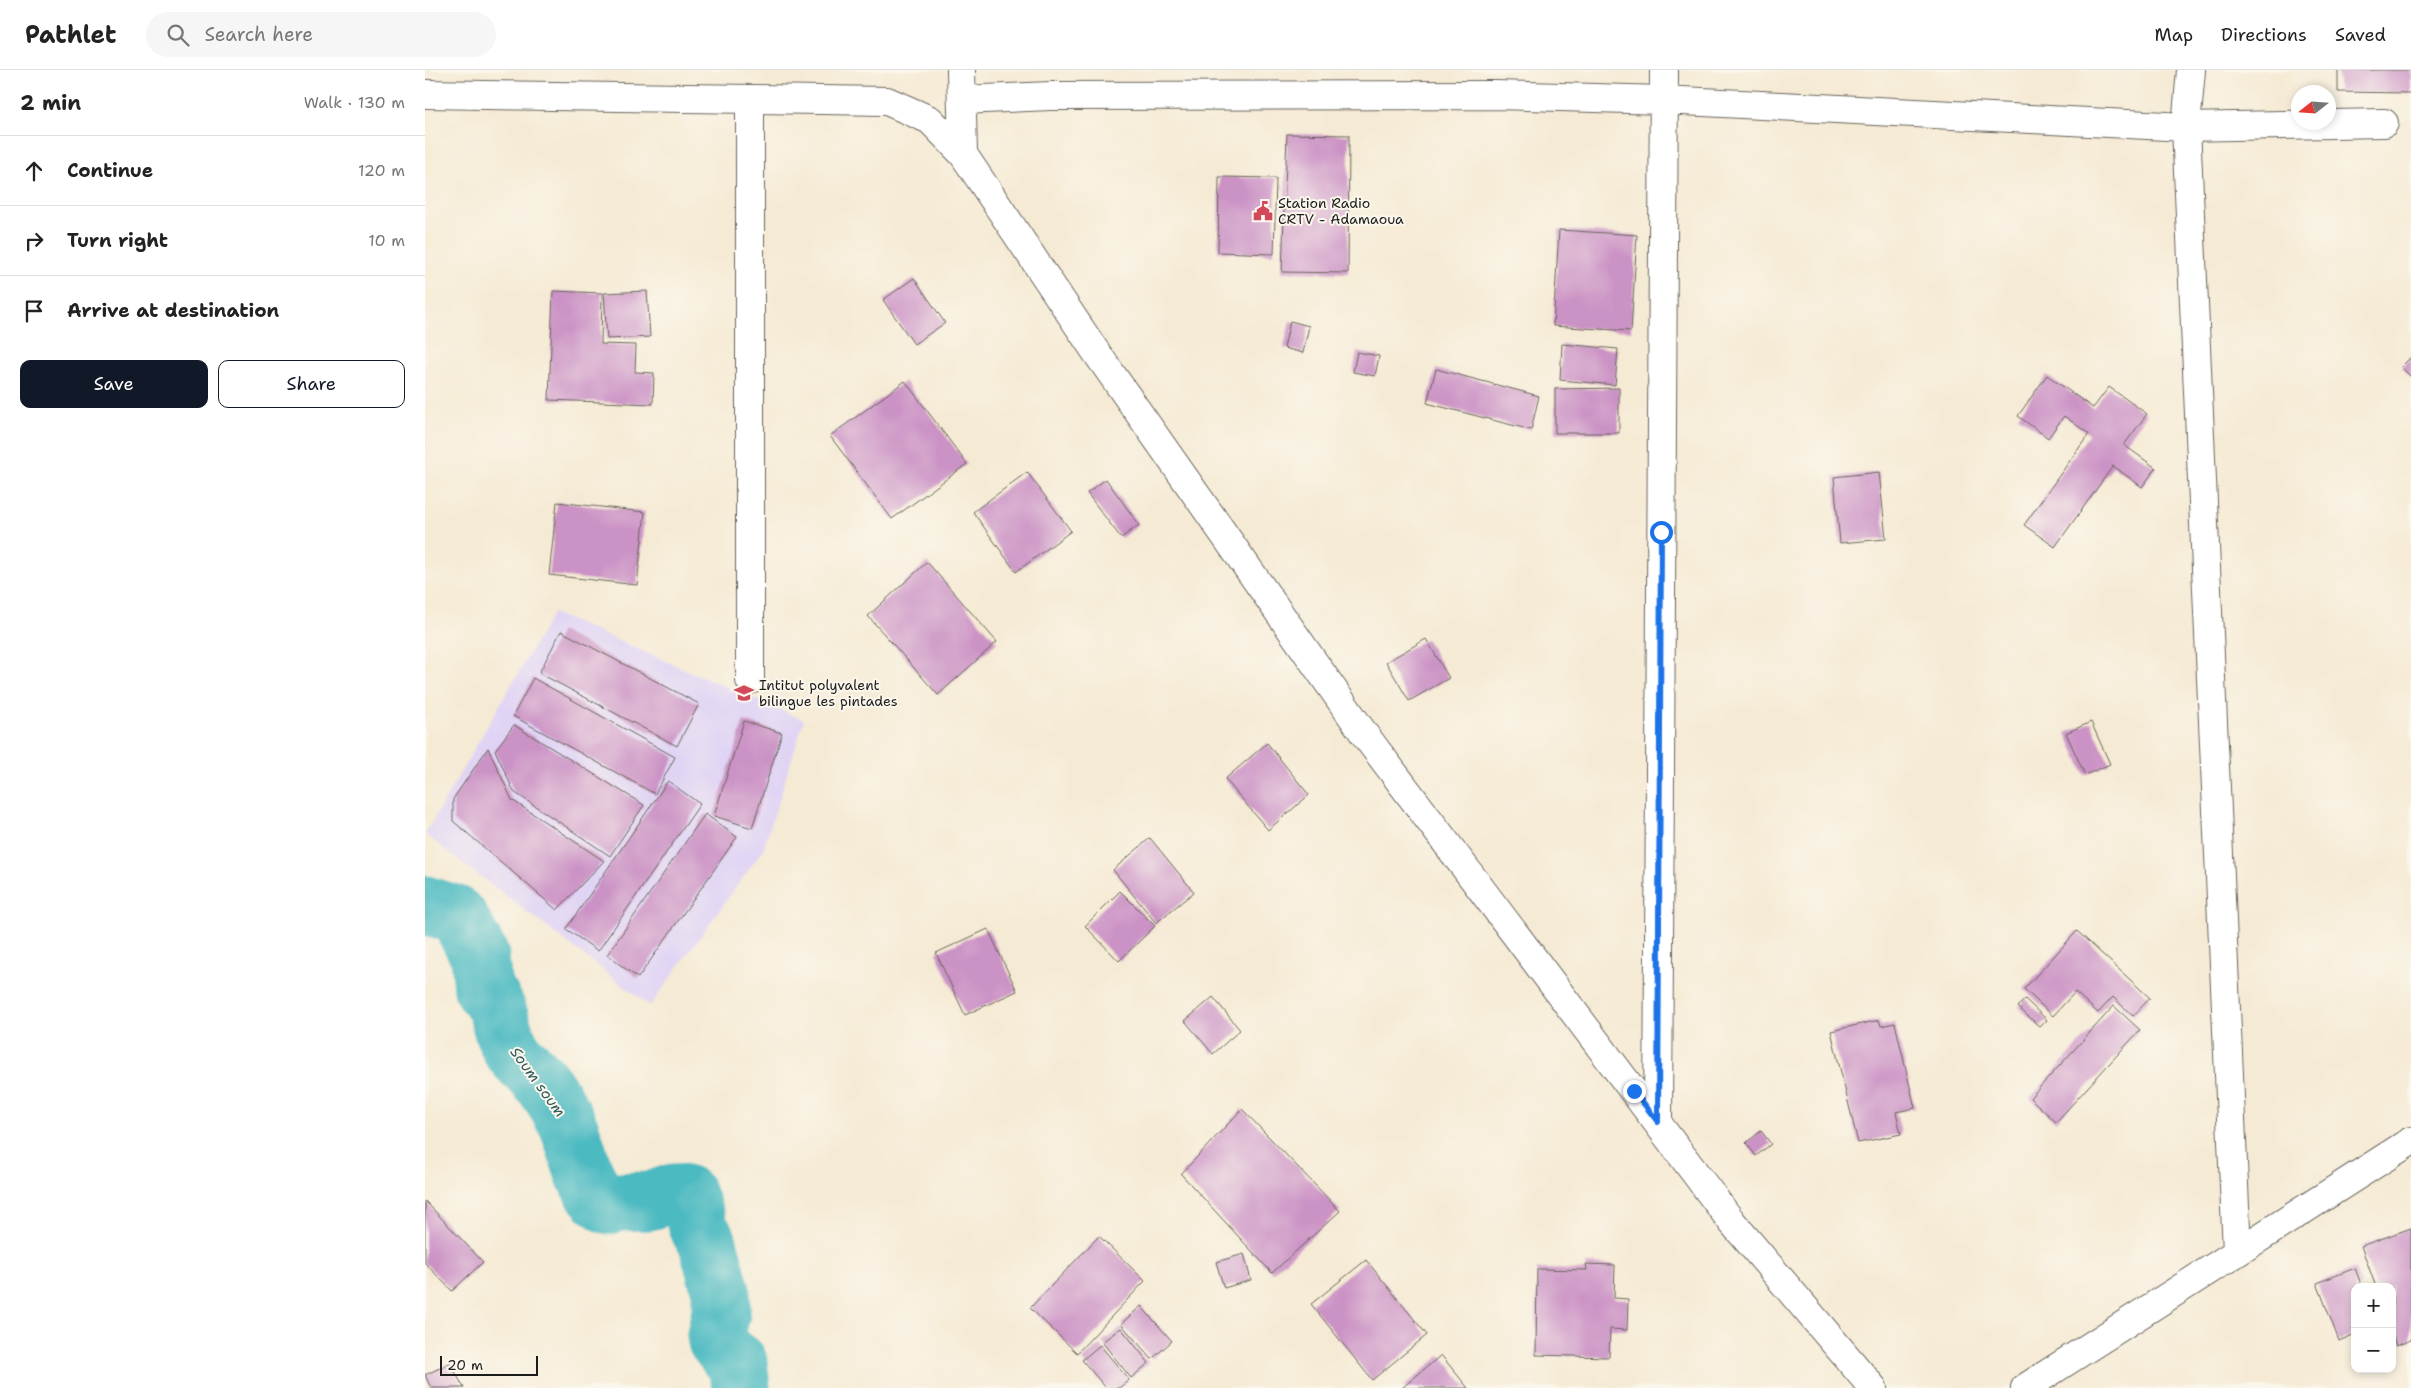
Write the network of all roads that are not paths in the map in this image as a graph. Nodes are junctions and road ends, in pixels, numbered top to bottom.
1 (961, 70) edge
2 (1664, 70) edge
3 (2191, 70) edge
4 (425, 94) edge
5 (750, 100) junction
6 (962, 100) junction
7 (1663, 100) junction
8 (2384, 123) dead end
9 (2186, 127) junction
10 (963, 154) junction
11 (750, 680) dead end
12 (1658, 1122) junction
13 (2411, 1141) edge
14 (2237, 1251) junction
15 (1873, 1388) edge
16 (2025, 1388) edge

1 - 6 street
2 - 7 street
3 - 9 street
4 - 5 street
5 - 10 street
5 - 11 street
6 - 7 street
6 - 10 street
7 - 9 street
7 - 12 street
8 - 9 street
9 - 14 street
10 - 12 street
12 - 15 street
13 - 14 street
14 - 16 street

